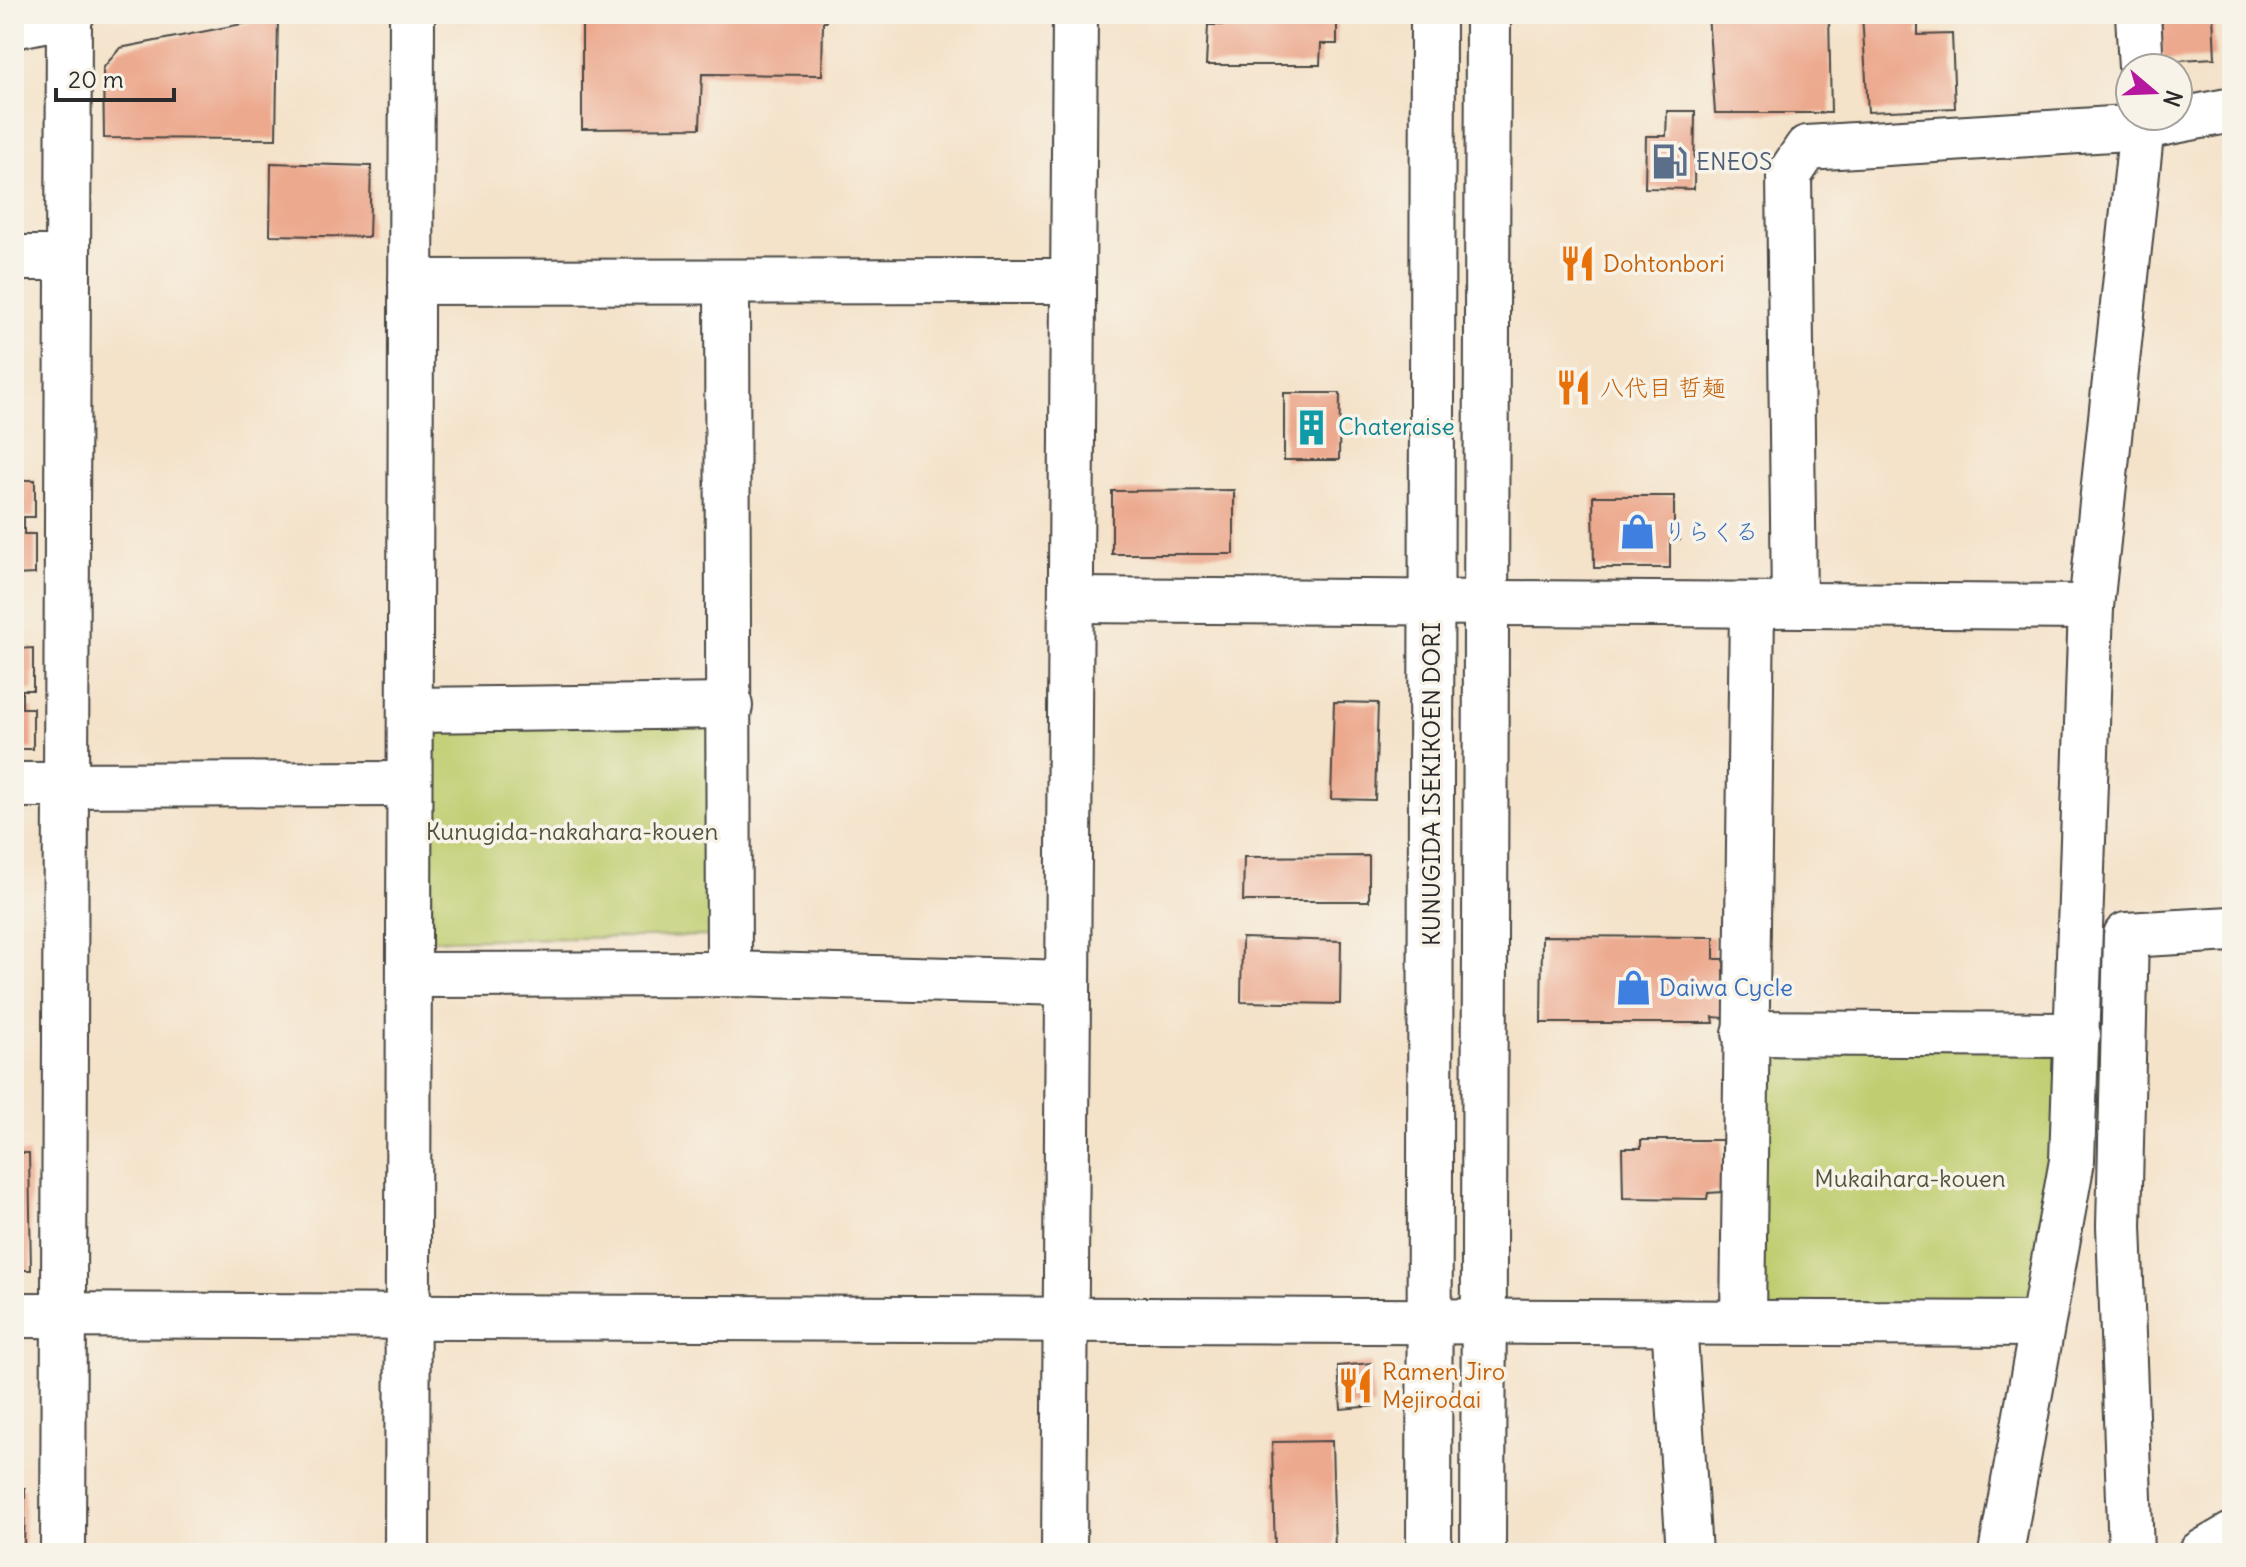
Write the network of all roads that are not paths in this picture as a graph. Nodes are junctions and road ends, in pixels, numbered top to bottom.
1 (70, 14) edge
2 (412, 14) edge
3 (1075, 14) edge
4 (1433, 14) edge
5 (1488, 14) edge
6 (2138, 14) edge
7 (14, 26) edge
8 (2140, 52) edge
9 (2232, 110) edge
10 (2194, 115) edge
11 (2114, 124) edge
12 (2143, 132) edge
13 (14, 258) edge
14 (68, 258) junction
15 (1073, 281) junction
16 (411, 282) junction
17 (727, 282) junction
18 (1071, 600) junction
19 (1485, 604) junction
20 (1433, 605) junction
21 (1773, 606) junction
22 (2091, 607) junction
23 (730, 706) junction
24 (410, 710) junction
25 (409, 784) junction
26 (14, 785) edge
27 (65, 786) junction
28 (2232, 929) edge
29 (729, 974) junction
30 (411, 975) junction
31 (1068, 983) junction
32 (1745, 1033) junction
33 (2078, 1035) junction
34 (14, 1315) edge
35 (63, 1315) junction
36 (409, 1317) junction
37 (1068, 1317) junction
38 (1743, 1320) junction
39 (1428, 1322) junction
40 (1483, 1322) junction
41 (1674, 1322) junction
42 (2042, 1324) junction
43 (2232, 1535) edge
44 (63, 1553) edge
45 (407, 1553) edge
46 (1064, 1553) edge
47 (1429, 1553) edge
48 (1483, 1553) edge
49 (1689, 1553) edge
50 (2001, 1553) edge
51 (2131, 1553) edge
52 (2201, 1553) edge

1 - 7 street
1 - 14 street
2 - 16 street
3 - 15 street
4 - 20 street, KUNUGIDA ISEKIKOEN DORI
5 - 19 street
6 - 8 street
9 - 10 street
11 - 21 street
12 - 22 street
13 - 14 street
14 - 27 street
15 - 17 street
15 - 18 street
16 - 17 street
16 - 24 street
17 - 23 street
18 - 20 street
18 - 31 street
19 - 20 street
19 - 21 street
19 - 40 street
20 - 39 street, KUNUGIDA ISEKIKOEN DORI
21 - 22 street
21 - 32 street
22 - 33 street
23 - 24 street
23 - 29 street
24 - 25 street
25 - 27 street
25 - 30 street
26 - 27 street
27 - 35 street
28 - 51 street
29 - 30 street
29 - 31 street
30 - 36 street
31 - 37 street
32 - 33 street
32 - 38 street
33 - 42 street
34 - 35 street
35 - 36 street
35 - 44 street
36 - 37 street
36 - 45 street
37 - 39 street
37 - 46 street
38 - 41 street
38 - 42 street
39 - 40 street
39 - 47 street, KUNUGIDA ISEKIKOEN DORI
40 - 41 street
40 - 48 street
41 - 49 street
42 - 50 street
43 - 52 street

